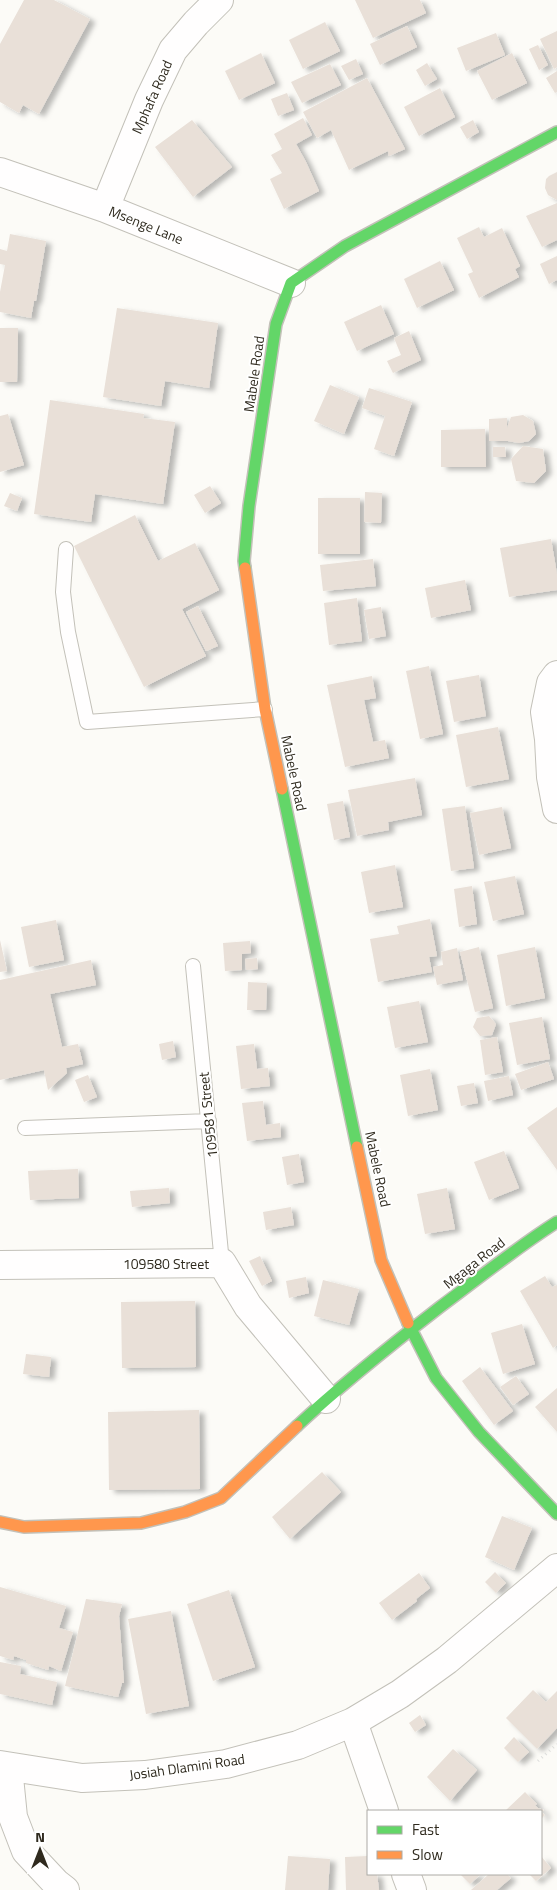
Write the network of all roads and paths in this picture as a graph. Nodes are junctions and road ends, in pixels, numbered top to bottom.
1 (219, 0) edge
2 (557, 132) edge
3 (0, 172) edge
4 (105, 208) junction
5 (291, 283) junction
6 (66, 549) dead end
7 (557, 675) edge
8 (265, 709) junction
9 (557, 809) edge
10 (193, 966) dead end
11 (209, 1121) junction
12 (25, 1128) dead end
13 (557, 1222) edge
14 (222, 1263) junction
15 (0, 1265) edge
16 (411, 1330) junction
17 (326, 1399) junction
18 (557, 1514) edge
19 (0, 1522) edge
20 (557, 1568) edge
21 (353, 1722) junction
22 (557, 1744) edge
23 (538, 1761) dead end
24 (4, 1766) edge
25 (384, 1810) edge
26 (406, 1875) edge
27 (65, 1890) edge
28 (412, 1890) edge

1 - 4 street, Mphafa Road
2 - 5 street
3 - 4 street, Msenge Lane
4 - 5 street, Msenge Lane
5 - 8 street, Mabele Road
6 - 8 lane
7 - 9 street
8 - 16 street, Mabele Road
10 - 11 lane, 109581 Street
11 - 12 lane
11 - 14 lane, 109581 Street
13 - 16 street, Mgaga Road
14 - 15 street, 109580 Street
14 - 17 street, 109580 Street
16 - 17 street
16 - 18 street, Mabele Road
17 - 19 street
20 - 21 street, Josiah Dlamini Road
21 - 24 street, Josiah Dlamini Road
21 - 25 street
22 - 23 path
24 - 27 street
26 - 28 street

